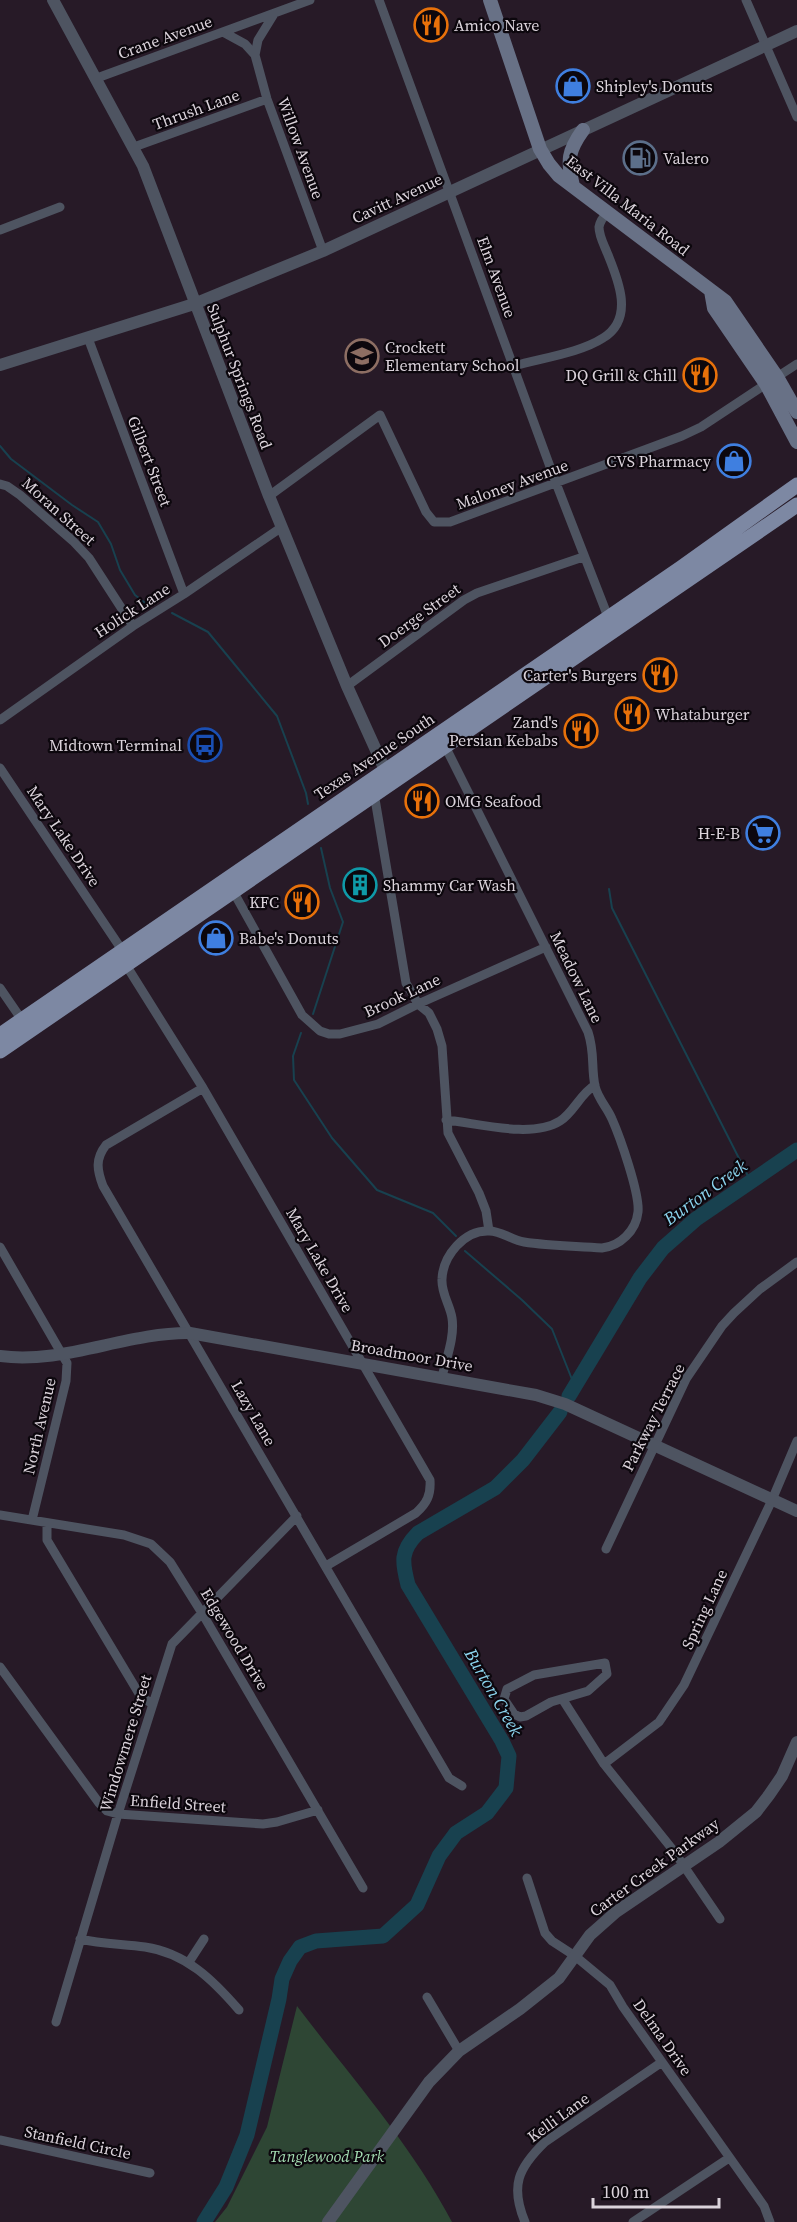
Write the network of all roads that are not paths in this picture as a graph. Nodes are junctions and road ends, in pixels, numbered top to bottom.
1 (53, 0) edge
2 (310, 0) edge
3 (379, 0) edge
4 (490, 0) edge
5 (746, 0) edge
6 (274, 14) junction
7 (797, 31) edge
8 (223, 32) junction
9 (765, 46) junction
10 (255, 55) junction
11 (97, 78) junction
12 (267, 99) junction
13 (797, 117) edge
14 (583, 130) junction
15 (134, 147) junction
16 (540, 149) junction
17 (573, 186) junction
18 (449, 192) junction
19 (60, 207) dead end
20 (608, 212) junction
21 (0, 230) edge
22 (322, 250) junction
23 (194, 304) junction
24 (88, 338) junction
25 (797, 364) edge
26 (0, 365) edge
27 (514, 366) junction
28 (771, 380) junction
29 (797, 412) edge
30 (797, 442) edge
31 (556, 483) junction
32 (0, 484) edge
33 (797, 485) edge
34 (269, 496) junction
35 (797, 505) edge
36 (282, 528) junction
37 (584, 557) junction
38 (184, 594) junction
39 (611, 624) junction
40 (133, 626) junction
41 (347, 686) junction
42 (1, 716) edge
43 (445, 746) junction
44 (0, 768) edge
45 (385, 770) junction
46 (374, 794) junction
47 (233, 891) junction
48 (546, 947) junction
49 (122, 950) junction
50 (126, 965) junction
51 (0, 988) edge
52 (418, 1004) junction
53 (22, 1020) junction
54 (45, 1020) junction
55 (0, 1035) edge
56 (0, 1051) edge
57 (595, 1085) junction
58 (202, 1088) junction
59 (446, 1120) junction
60 (489, 1231) junction
61 (0, 1247) edge
62 (797, 1262) edge
63 (190, 1334) junction
64 (63, 1352) junction
65 (0, 1356) edge
66 (363, 1363) junction
67 (442, 1377) junction
68 (797, 1441) edge
69 (653, 1446) junction
70 (772, 1500) junction
71 (797, 1511) edge
72 (0, 1515) edge
73 (297, 1516) junction
74 (32, 1520) junction
75 (47, 1523) junction
76 (606, 1549) dead end
77 (326, 1566) junction
78 (202, 1613) junction
79 (0, 1666) edge
80 (563, 1700) junction
81 (153, 1704) junction
82 (797, 1742) edge
83 (604, 1764) junction
84 (462, 1786) dead end
85 (318, 1810) junction
86 (118, 1814) junction
87 (682, 1866) junction
88 (528, 1878) dead end
89 (363, 1888) dead end
90 (720, 1919) dead end
91 (80, 1939) junction
92 (204, 1939) dead end
93 (575, 1956) junction
94 (189, 1962) junction
95 (427, 1997) dead end
96 (239, 2010) dead end
97 (56, 2022) dead end
98 (459, 2051) junction
99 (662, 2062) junction
100 (0, 2140) edge
101 (729, 2158) junction
102 (150, 2173) dead end
103 (328, 2222) edge
104 (525, 2222) edge
105 (633, 2222) edge
106 (770, 2222) edge

1 - 11 street, Sulphur Springs Road
2 - 6 street, Crane Avenue
3 - 18 street, Elm Avenue
4 - 16 main road, East Villa Maria Road
5 - 9 street
6 - 8 street, Crane Avenue
6 - 10 street
7 - 9 street, Cavitt Avenue
8 - 10 street
8 - 11 street, Crane Avenue
9 - 13 street
9 - 14 street, Cavitt Avenue
10 - 12 street, Willow Avenue
11 - 15 street, Sulphur Springs Road
12 - 15 street, Thrush Lane
12 - 22 street, Willow Avenue
14 - 16 street, Cavitt Avenue
14 - 17 main road
15 - 23 street, Sulphur Springs Road
16 - 17 main road, East Villa Maria Road
16 - 18 street, Cavitt Avenue
17 - 20 main road, East Villa Maria Road
18 - 22 street, Cavitt Avenue
18 - 27 street, Elm Avenue
19 - 21 street
20 - 27 street
20 - 28 main road, East Villa Maria Road
22 - 23 street, Cavitt Avenue
23 - 24 street, Cavitt Avenue
23 - 34 street, Sulphur Springs Road
24 - 26 street, Cavitt Avenue
24 - 38 street, Gilbert Street
25 - 28 street, Maloney Avenue
27 - 31 street, Elm Avenue
28 - 29 main road, East Villa Maria Road
28 - 30 main road, East Villa Maria Road
28 - 31 street, Maloney Avenue
31 - 34 street, Maloney Avenue
31 - 37 street, Elm Avenue
32 - 40 street, Moran Street
33 - 39 main road, Texas Avenue South
34 - 36 street, Sulphur Springs Road
35 - 39 main road, Texas Avenue South
36 - 38 street, Holick Lane
36 - 41 street, Sulphur Springs Road
37 - 39 street, Elm Avenue
37 - 41 street, Doerge Street
38 - 40 street, Holick Lane
39 - 43 main road, Texas Avenue South
39 - 45 main road, Texas Avenue South
40 - 42 street, Holick Lane
41 - 45 street, Sulphur Springs Road
43 - 46 main road, Texas Avenue South
43 - 48 street, Meadow Lane
44 - 49 street, Mary Lake Drive
45 - 46 street
45 - 49 main road, Texas Avenue South
46 - 47 main road, Texas Avenue South
46 - 52 street
47 - 50 main road, Texas Avenue South
47 - 52 street, Brook Lane
48 - 52 street, Brook Lane
48 - 57 street, Meadow Lane
49 - 53 main road, Texas Avenue South
49 - 54 main road
50 - 54 main road, Texas Avenue South
50 - 58 street, Mary Lake Drive
51 - 53 street
52 - 59 street
53 - 55 main road, Texas Avenue South
54 - 56 main road, Texas Avenue South
57 - 59 street
57 - 60 street, Meadow Lane
58 - 63 street, Lazy Lane
58 - 66 street, Mary Lake Drive
59 - 60 street
60 - 67 street
61 - 64 street, North Avenue
62 - 69 street, Parkway Terrace
63 - 64 street, Broadmoor Drive
63 - 66 street, Broadmoor Drive
63 - 73 street, Lazy Lane
64 - 65 street, Broadmoor Drive
64 - 74 street, North Avenue
66 - 67 street, Broadmoor Drive
66 - 77 street, Mary Lake Drive
67 - 69 street, Broadmoor Drive
68 - 70 street, Spring Lane
69 - 70 street, Broadmoor Drive
69 - 76 street, Parkway Terrace
70 - 71 street, Broadmoor Drive
70 - 83 street, Spring Lane
72 - 74 street, Edgewood Drive
73 - 77 street, Lazy Lane
73 - 78 street, Windowmere Street
74 - 75 street, Edgewood Drive
75 - 78 street, Edgewood Drive
75 - 81 street
77 - 84 street, Lazy Lane
78 - 81 street, Windowmere Street
78 - 85 street, Edgewood Drive
79 - 86 street, Enfield Street
80 - 80 street
80 - 83 street
81 - 86 street, Windowmere Street
82 - 87 street, Carter Creek Parkway
83 - 87 street
85 - 86 street, Enfield Street
85 - 89 street, Edgewood Drive
86 - 91 street, Windowmere Street
87 - 90 street
87 - 93 street, Carter Creek Parkway
88 - 93 street, Delma Drive
91 - 94 street
91 - 97 street, Windowmere Street
92 - 94 street
93 - 98 street, Carter Creek Parkway
93 - 99 street, Delma Drive
94 - 96 street
95 - 98 street
98 - 103 street, Carter Creek Parkway
99 - 101 street, Delma Drive
99 - 104 street, Kelli Lane
100 - 102 street, Stanfield Circle
101 - 105 street
101 - 106 street, Delma Drive

